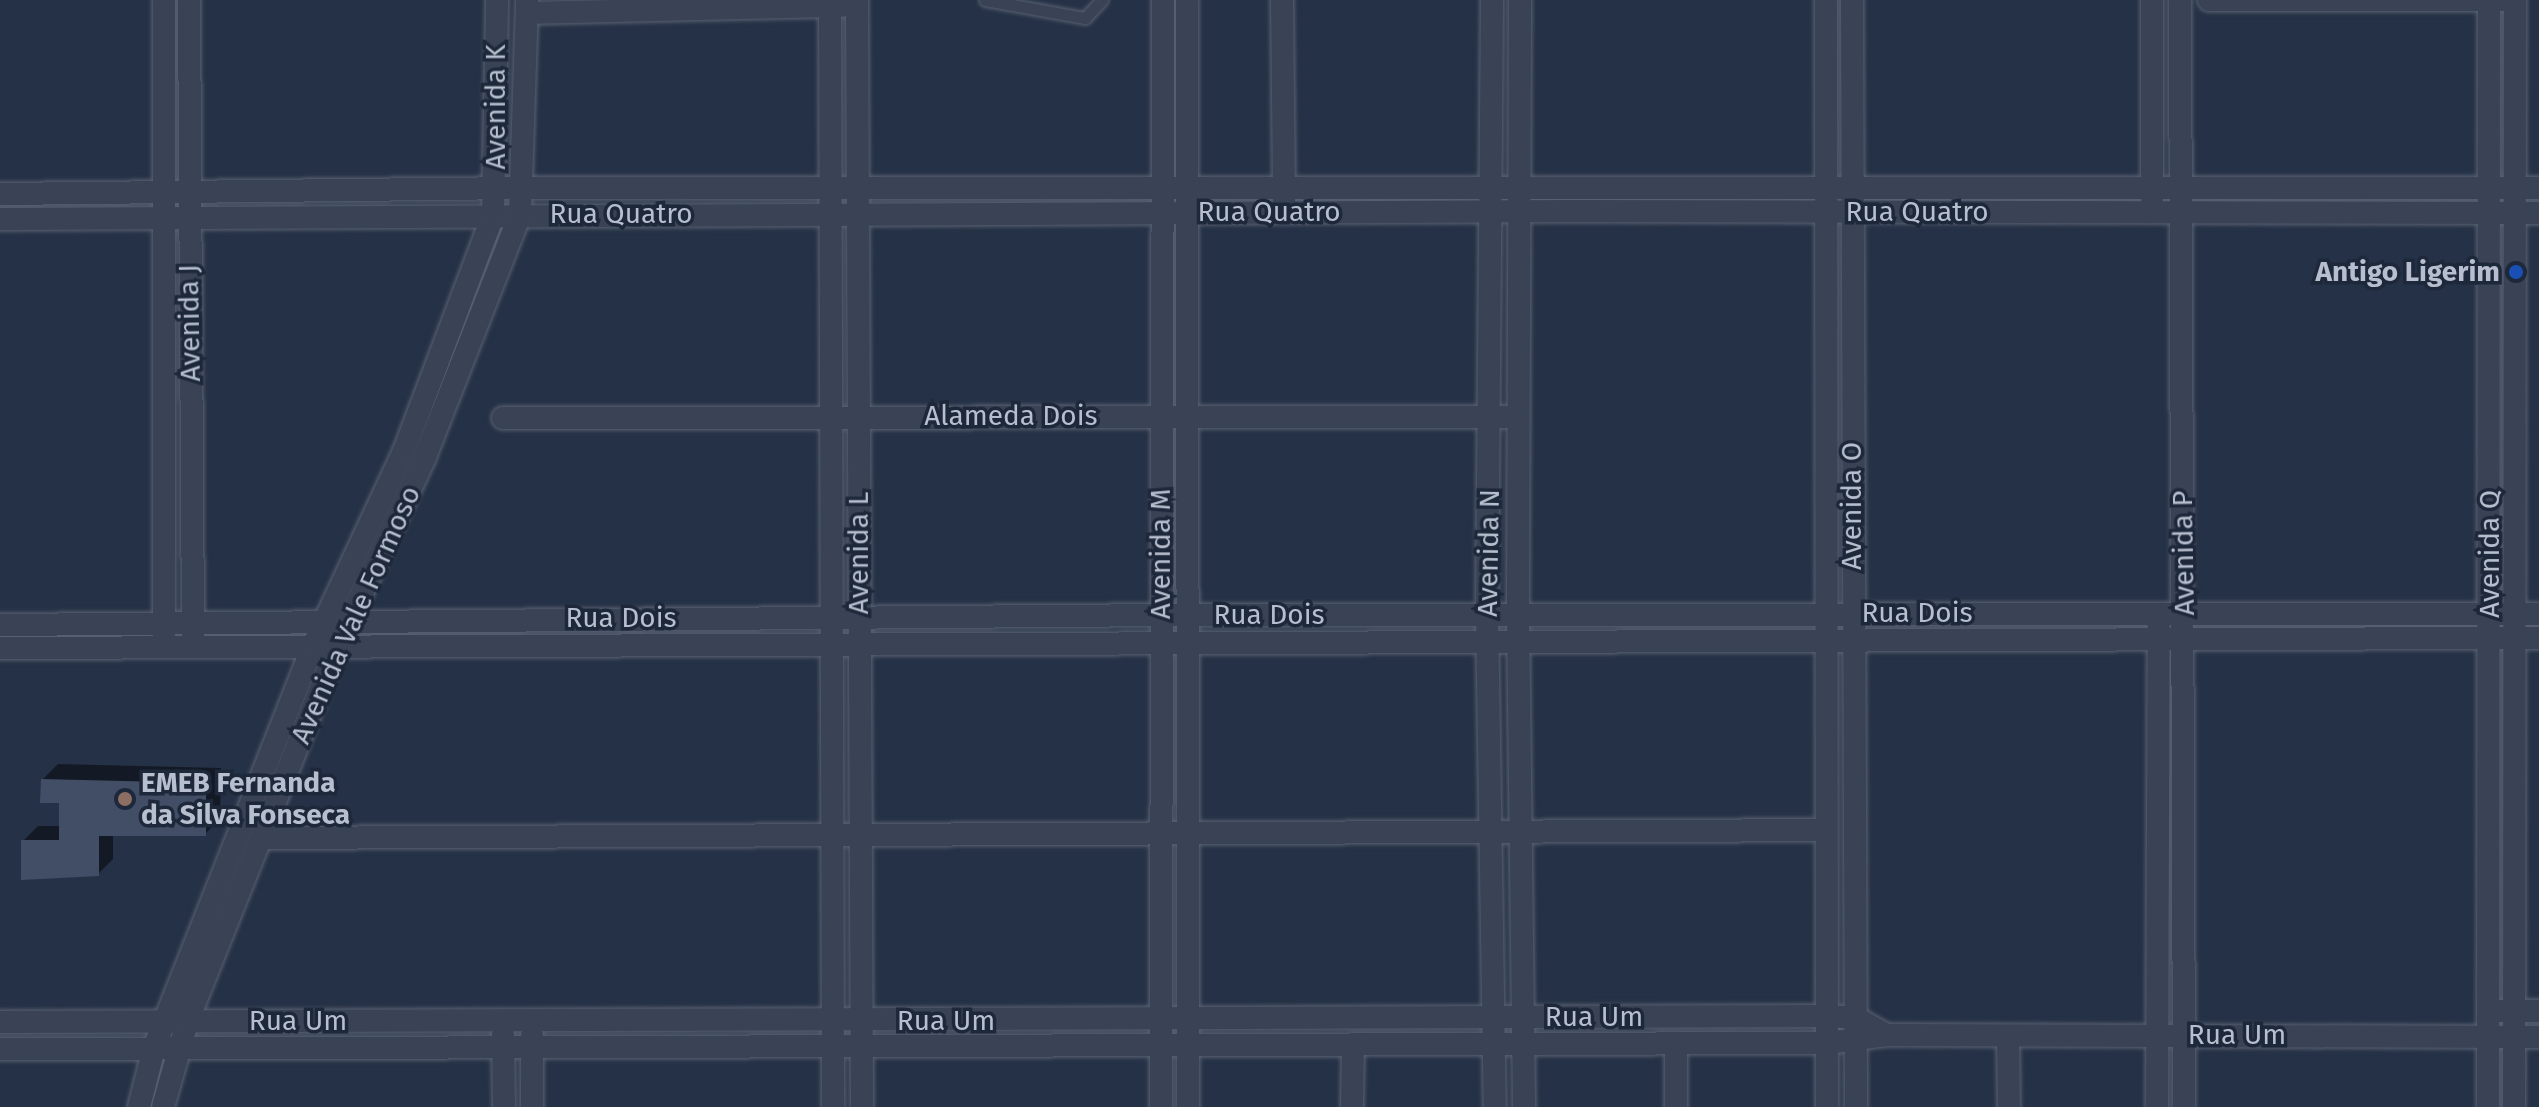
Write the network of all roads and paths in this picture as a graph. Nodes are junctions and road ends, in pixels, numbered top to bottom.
1 (164, 0) edge
2 (189, 0) edge
3 (497, 0) edge
4 (985, 0) edge
5 (1102, 0) edge
6 (1163, 0) edge
7 (1187, 0) edge
8 (1282, 0) edge
9 (1492, 0) edge
10 (1520, 0) edge
11 (1826, 0) edge
12 (1852, 0) edge
13 (2152, 0) edge
14 (2173, 0) edge
15 (2180, 0) edge
16 (2209, 0) edge
17 (2489, 0) edge
18 (2515, 0) edge
19 (830, 3) edge
20 (857, 3) edge
21 (527, 6) edge
22 (1493, 187) junction
23 (1521, 187) junction
24 (1825, 187) junction
25 (1852, 187) junction
26 (2152, 187) junction
27 (2179, 187) junction
28 (2489, 187) junction
29 (496, 188) junction
30 (524, 188) junction
31 (833, 188) junction
32 (860, 188) junction
33 (1163, 188) junction
34 (1188, 188) junction
35 (1283, 188) junction
36 (2516, 188) junction
37 (2539, 188) edge
38 (163, 192) junction
39 (188, 192) junction
40 (0, 194) edge
41 (1494, 211) junction
42 (1523, 211) junction
43 (1163, 212) junction
44 (1188, 212) junction
45 (1284, 212) junction
46 (1825, 212) junction
47 (1853, 212) junction
48 (2152, 212) junction
49 (834, 213) junction
50 (861, 213) junction
51 (2179, 213) junction
52 (2490, 213) junction
53 (2516, 213) junction
54 (2539, 213) edge
55 (520, 214) junction
56 (493, 215) junction
57 (163, 217) junction
58 (188, 217) junction
59 (0, 219) edge
60 (834, 415) junction
61 (858, 415) junction
62 (1160, 416) junction
63 (1186, 416) junction
64 (1492, 417) junction
65 (1520, 417) junction
66 (503, 418) dead end
67 (1825, 613) junction
68 (1852, 613) junction
69 (2159, 613) junction
70 (2185, 613) junction
71 (1487, 614) junction
72 (1518, 614) junction
73 (2490, 614) junction
74 (2516, 614) junction
75 (2539, 614) edge
76 (1161, 615) junction
77 (1185, 615) junction
78 (835, 617) junction
79 (859, 617) junction
80 (349, 622) junction
81 (0, 625) edge
82 (319, 634) junction
83 (164, 635) junction
84 (193, 635) junction
85 (1825, 638) junction
86 (2159, 638) junction
87 (2185, 638) junction
88 (2489, 638) junction
89 (2528, 638) edge
90 (1488, 639) junction
91 (1852, 639) junction
92 (1160, 640) junction
93 (1186, 640) junction
94 (1519, 640) junction
95 (835, 642) junction
96 (859, 642) junction
97 (339, 643) junction
98 (0, 648) edge
99 (1826, 830) junction
100 (1490, 832) junction
101 (1521, 832) junction
102 (1187, 833) junction
103 (1161, 834) junction
104 (2184, 834) junction
105 (834, 835) junction
106 (860, 835) junction
107 (2158, 835) junction
108 (261, 838) junction
109 (2515, 872) junction
110 (2489, 873) junction
111 (2489, 1011) junction
112 (2514, 1011) junction
113 (2539, 1011) edge
114 (1827, 1016) junction
115 (1492, 1018) junction
116 (1523, 1018) junction
117 (1856, 1018) junction
118 (1160, 1020) junction
119 (1188, 1020) junction
120 (533, 1021) junction
121 (833, 1021) junction
122 (861, 1021) junction
123 (0, 1022) edge
124 (164, 1022) junction
125 (187, 1022) junction
126 (503, 1022) junction
127 (2184, 1034) junction
128 (1887, 1035) junction
129 (2157, 1035) junction
130 (2487, 1037) junction
131 (2514, 1037) junction
132 (2539, 1037) edge
133 (2008, 1038) junction
134 (1857, 1042) junction
135 (1523, 1043) junction
136 (1676, 1043) junction
137 (1827, 1043) junction
138 (1188, 1044) junction
139 (1353, 1044) junction
140 (1494, 1044) junction
141 (1162, 1045) junction
142 (862, 1046) junction
143 (833, 1047) junction
144 (154, 1048) junction
145 (178, 1048) junction
146 (503, 1048) junction
147 (532, 1048) junction
148 (0, 1049) edge
149 (139, 1107) edge
150 (163, 1107) edge
151 (504, 1107) edge
152 (532, 1107) edge
153 (833, 1107) edge
154 (862, 1107) edge
155 (1161, 1107) edge
156 (1188, 1107) edge
157 (1352, 1107) edge
158 (1495, 1107) edge
159 (1524, 1107) edge
160 (1676, 1107) edge
161 (1827, 1107) edge
162 (1856, 1107) edge
163 (2009, 1107) edge
164 (2157, 1107) edge
165 (2184, 1107) edge
166 (2488, 1107) edge
167 (2514, 1107) edge

1 - 38 street, Avenida J
2 - 39 street, Avenida J
3 - 29 street, Avenida K
4 - 5 lane
6 - 33 street, Avenida M
7 - 34 street, Avenida M
8 - 35 street
9 - 22 street, Avenida N
10 - 23 street, Avenida N
11 - 24 street, Avenida O
12 - 25 street, Avenida O
13 - 14 street
13 - 26 street
15 - 27 street, Avenida P
16 - 17 street
17 - 18 street
17 - 28 street, Avenida Q
18 - 36 street, Avenida Q
19 - 20 street
19 - 21 street
19 - 31 street, Avenida L
20 - 32 street, Avenida L
21 - 30 street, Avenida K
22 - 23 street, Rua Quatro
22 - 35 street, Rua Quatro
22 - 41 street, Avenida N
23 - 24 street, Rua Quatro
23 - 42 street, Avenida N
24 - 25 street, Rua Quatro
24 - 46 street, Avenida O
25 - 26 street, Rua Quatro
25 - 47 street, Avenida O
26 - 27 street, Rua Quatro
26 - 48 street
27 - 28 street, Rua Quatro
27 - 51 street, Avenida P
28 - 36 street, Rua Quatro
28 - 52 street, Avenida Q
29 - 30 street, Rua Quatro
29 - 39 street, Rua Quatro
29 - 56 street, Avenida K
30 - 31 street, Rua Quatro
30 - 55 street, Avenida K
31 - 32 street, Rua Quatro
31 - 49 street, Avenida L
32 - 33 street, Rua Quatro
32 - 50 street, Avenida L
33 - 34 street, Rua Quatro
33 - 43 street, Avenida M
34 - 35 street, Rua Quatro
34 - 44 street, Avenida M
35 - 45 street
36 - 37 street, Rua Quatro
36 - 53 street, Avenida Q
38 - 39 street, Rua Quatro
38 - 40 street, Rua Quatro
38 - 57 street, Avenida J
39 - 58 street, Avenida J
41 - 42 street, Rua Quatro
41 - 45 street, Rua Quatro
41 - 64 street, Avenida N
42 - 46 street, Rua Quatro
42 - 65 street, Avenida N
43 - 44 street, Rua Quatro
43 - 50 street, Rua Quatro
43 - 62 street, Avenida M
44 - 45 street, Rua Quatro
44 - 63 street, Avenida M
46 - 47 street, Rua Quatro
46 - 67 street, Avenida O
47 - 48 street, Rua Quatro
47 - 68 street, Avenida O
48 - 51 street, Rua Quatro
49 - 50 street, Rua Quatro
49 - 55 street, Rua Quatro
49 - 60 street, Avenida L
50 - 61 street, Avenida L
51 - 52 street, Rua Quatro
51 - 70 street, Avenida P
52 - 53 street, Rua Quatro
52 - 73 street, Avenida Q
53 - 54 street, Rua Quatro
53 - 74 street, Avenida Q
55 - 56 street, Rua Quatro
55 - 80 street, Avenida Vale Formoso
56 - 58 street, Rua Quatro
56 - 82 street, Avenida Vale Formoso
57 - 58 street, Rua Quatro
57 - 59 street, Rua Quatro
57 - 83 street, Avenida J
58 - 84 street, Avenida J
60 - 61 street, Alameda Dois
60 - 66 street, Alameda Dois
60 - 78 street, Avenida L
61 - 62 street, Alameda Dois
61 - 79 street, Avenida L
62 - 63 street, Alameda Dois
62 - 76 street, Avenida M
63 - 64 street, Alameda Dois
63 - 77 street, Avenida M
64 - 65 street, Alameda Dois
64 - 71 street, Avenida N
65 - 72 street, Avenida N
67 - 68 street, Rua Dois
67 - 72 street, Rua Dois
67 - 85 street, Avenida O
68 - 69 street, Rua Dois
68 - 91 street, Avenida O
69 - 70 street, Rua Dois
69 - 86 street, Avenida P
70 - 73 street, Rua Dois
70 - 87 street, Avenida P
71 - 72 street, Rua Dois
71 - 77 street, Rua Dois
71 - 90 street, Avenida N
72 - 94 street, Avenida N
73 - 74 street, Rua Dois
73 - 88 street, Avenida Q
74 - 75 street, Rua Dois
74 - 89 street, Avenida Q
76 - 77 street, Rua Dois
76 - 79 street, Rua Dois
76 - 92 street, Avenida M
77 - 93 street, Avenida M
78 - 79 street, Rua Dois
78 - 80 street, Rua Dois
78 - 95 street, Avenida L
79 - 96 street, Avenida L
80 - 82 street, Rua Dois
80 - 97 street, Avenida Vale Formoso
81 - 83 street, Rua Dois
82 - 84 street, Rua Dois
82 - 97 street, Rua Dois
82 - 124 street, Avenida Vale Formoso
83 - 84 street, Rua Dois
83 - 98 street, Rua Dois
85 - 91 street, Rua Dois
85 - 94 street, Rua Dois
85 - 99 street, Avenida O
86 - 87 street, Rua Dois
86 - 91 street, Rua Dois
86 - 107 street, Avenida P
87 - 88 street, Rua Dois
87 - 104 street, Avenida P
88 - 89 street, Rua Dois
88 - 110 street, Avenida Q
89 - 109 street, Avenida Q
90 - 93 street, Rua Dois
90 - 94 street, Rua Dois
90 - 100 street, Avenida N
91 - 117 street, Avenida O
92 - 93 street, Rua Dois
92 - 96 street, Rua Dois
92 - 103 street, Avenida M
93 - 102 street, Avenida M
94 - 101 street, Avenida N
95 - 96 street, Rua Dois
95 - 97 street, Rua Dois
95 - 105 street, Avenida L
96 - 106 street, Avenida L
97 - 108 street, Avenida Vale Formoso
99 - 101 street
99 - 114 street, Avenida O
100 - 101 street
100 - 102 street
100 - 115 street, Avenida N
101 - 116 street, Avenida N
102 - 103 street
102 - 119 street, Avenida M
103 - 106 street
103 - 118 street, Avenida M
104 - 107 street
104 - 127 street, Avenida P
105 - 106 street
105 - 108 street
105 - 121 street, Avenida L
106 - 122 street, Avenida L
107 - 129 street, Avenida P
108 - 125 street, Avenida Vale Formoso
109 - 110 street
109 - 112 street, Avenida Q
110 - 111 street, Avenida Q
111 - 112 street
111 - 130 street, Avenida Q
112 - 113 street
112 - 131 street, Avenida Q
114 - 116 street, Rua Um
114 - 117 street, Rua Um
114 - 137 street, Avenida O
115 - 116 street, Rua Um
115 - 119 street, Rua Um
115 - 140 street, Avenida N
116 - 135 street, Avenida N
117 - 128 street, Rua Um
117 - 134 street, Avenida O
118 - 119 street, Rua Um
118 - 122 street, Rua Um
118 - 141 street, Avenida M
119 - 138 street, Avenida M
120 - 121 street, Rua Um
120 - 126 street, Rua Um
120 - 147 street
121 - 122 street, Rua Um
121 - 143 street, Avenida L
122 - 142 street, Avenida L
123 - 124 street, Rua Um
124 - 125 street, Rua Um
124 - 144 street, Avenida Vale Formoso
125 - 126 street, Rua Um
125 - 145 street, Avenida Vale Formoso
126 - 146 street
127 - 129 street, Rua Um
127 - 130 street, Rua Um
127 - 165 street, Avenida P
128 - 133 street, Rua Um
128 - 134 street, Rua Um
129 - 133 street, Rua Um
129 - 164 street, Avenida P
130 - 131 street, Rua Um
130 - 166 street, Avenida Q
131 - 132 street, Rua Um
131 - 167 street, Avenida Q
133 - 163 street
134 - 137 street, Rua Um
134 - 162 street, Avenida O
135 - 136 street, Rua Um
135 - 140 street, Rua Um
135 - 159 street, Avenida N
136 - 137 street, Rua Um
136 - 160 street
137 - 161 street, Avenida O
138 - 139 street, Rua Um
138 - 141 street, Rua Um
138 - 156 street, Avenida M
139 - 140 street, Rua Um
139 - 157 street
140 - 158 street, Avenida N
141 - 142 street, Rua Um
141 - 155 street, Avenida M
142 - 143 street, Rua Um
142 - 154 street, Avenida L
143 - 147 street, Rua Um
143 - 153 street, Avenida L
144 - 145 street, Rua Um
144 - 148 street, Rua Um
144 - 149 street, Avenida Vale Formoso
145 - 146 street, Rua Um
145 - 150 street, Avenida Vale Formoso
146 - 147 street, Rua Um
146 - 151 street
147 - 152 street

